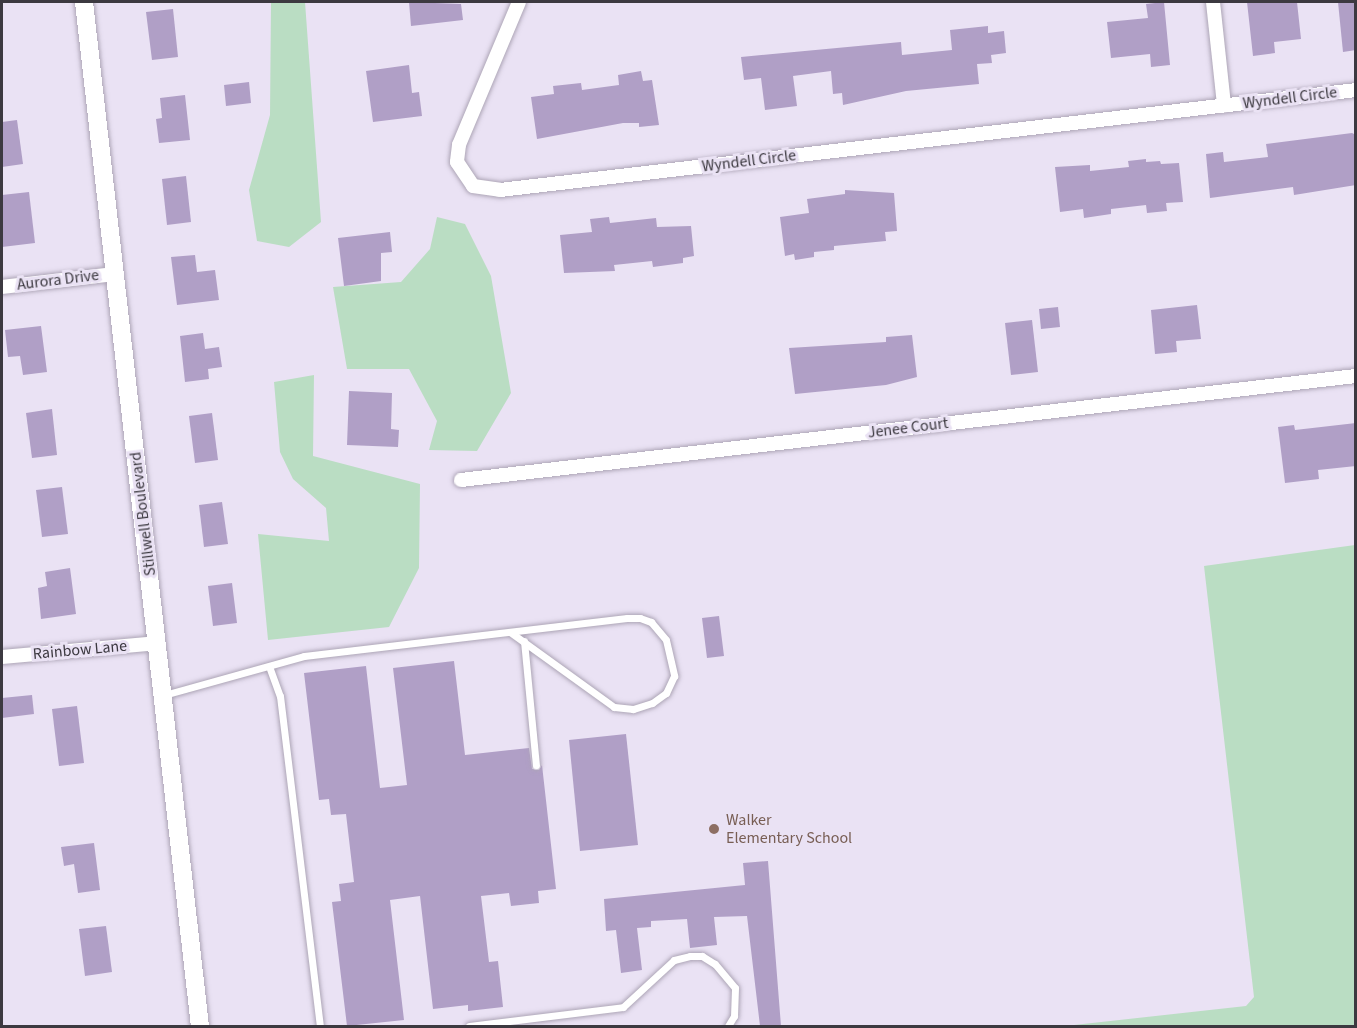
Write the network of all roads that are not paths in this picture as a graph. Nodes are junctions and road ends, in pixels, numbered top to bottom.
1 (84, 2) edge
2 (519, 2) edge
3 (1213, 2) edge
4 (1356, 90) edge
5 (1224, 105) junction
6 (114, 274) junction
7 (2, 287) edge
8 (1356, 376) edge
9 (461, 480) dead end
10 (510, 632) junction
11 (524, 641) junction
12 (158, 643) junction
13 (2, 657) edge
14 (270, 669) junction
15 (164, 695) junction
16 (537, 765) dead end
17 (200, 1026) edge
18 (320, 1026) edge
19 (469, 1026) edge
20 (728, 1026) edge

1 - 6 street, Stillwell Boulevard
2 - 5 street, Wyndell Circle
3 - 5 street, Wyndell Circle
4 - 5 street, Wyndell Circle
6 - 7 street, Aurora Drive
6 - 12 street, Stillwell Boulevard
8 - 9 street, Jenee Court
10 - 11 lane
10 - 11 lane
10 - 14 lane
11 - 16 lane
12 - 13 street, Rainbow Lane
12 - 15 street, Stillwell Boulevard
14 - 15 lane
14 - 18 lane
15 - 17 street, Stillwell Boulevard
19 - 20 lane

